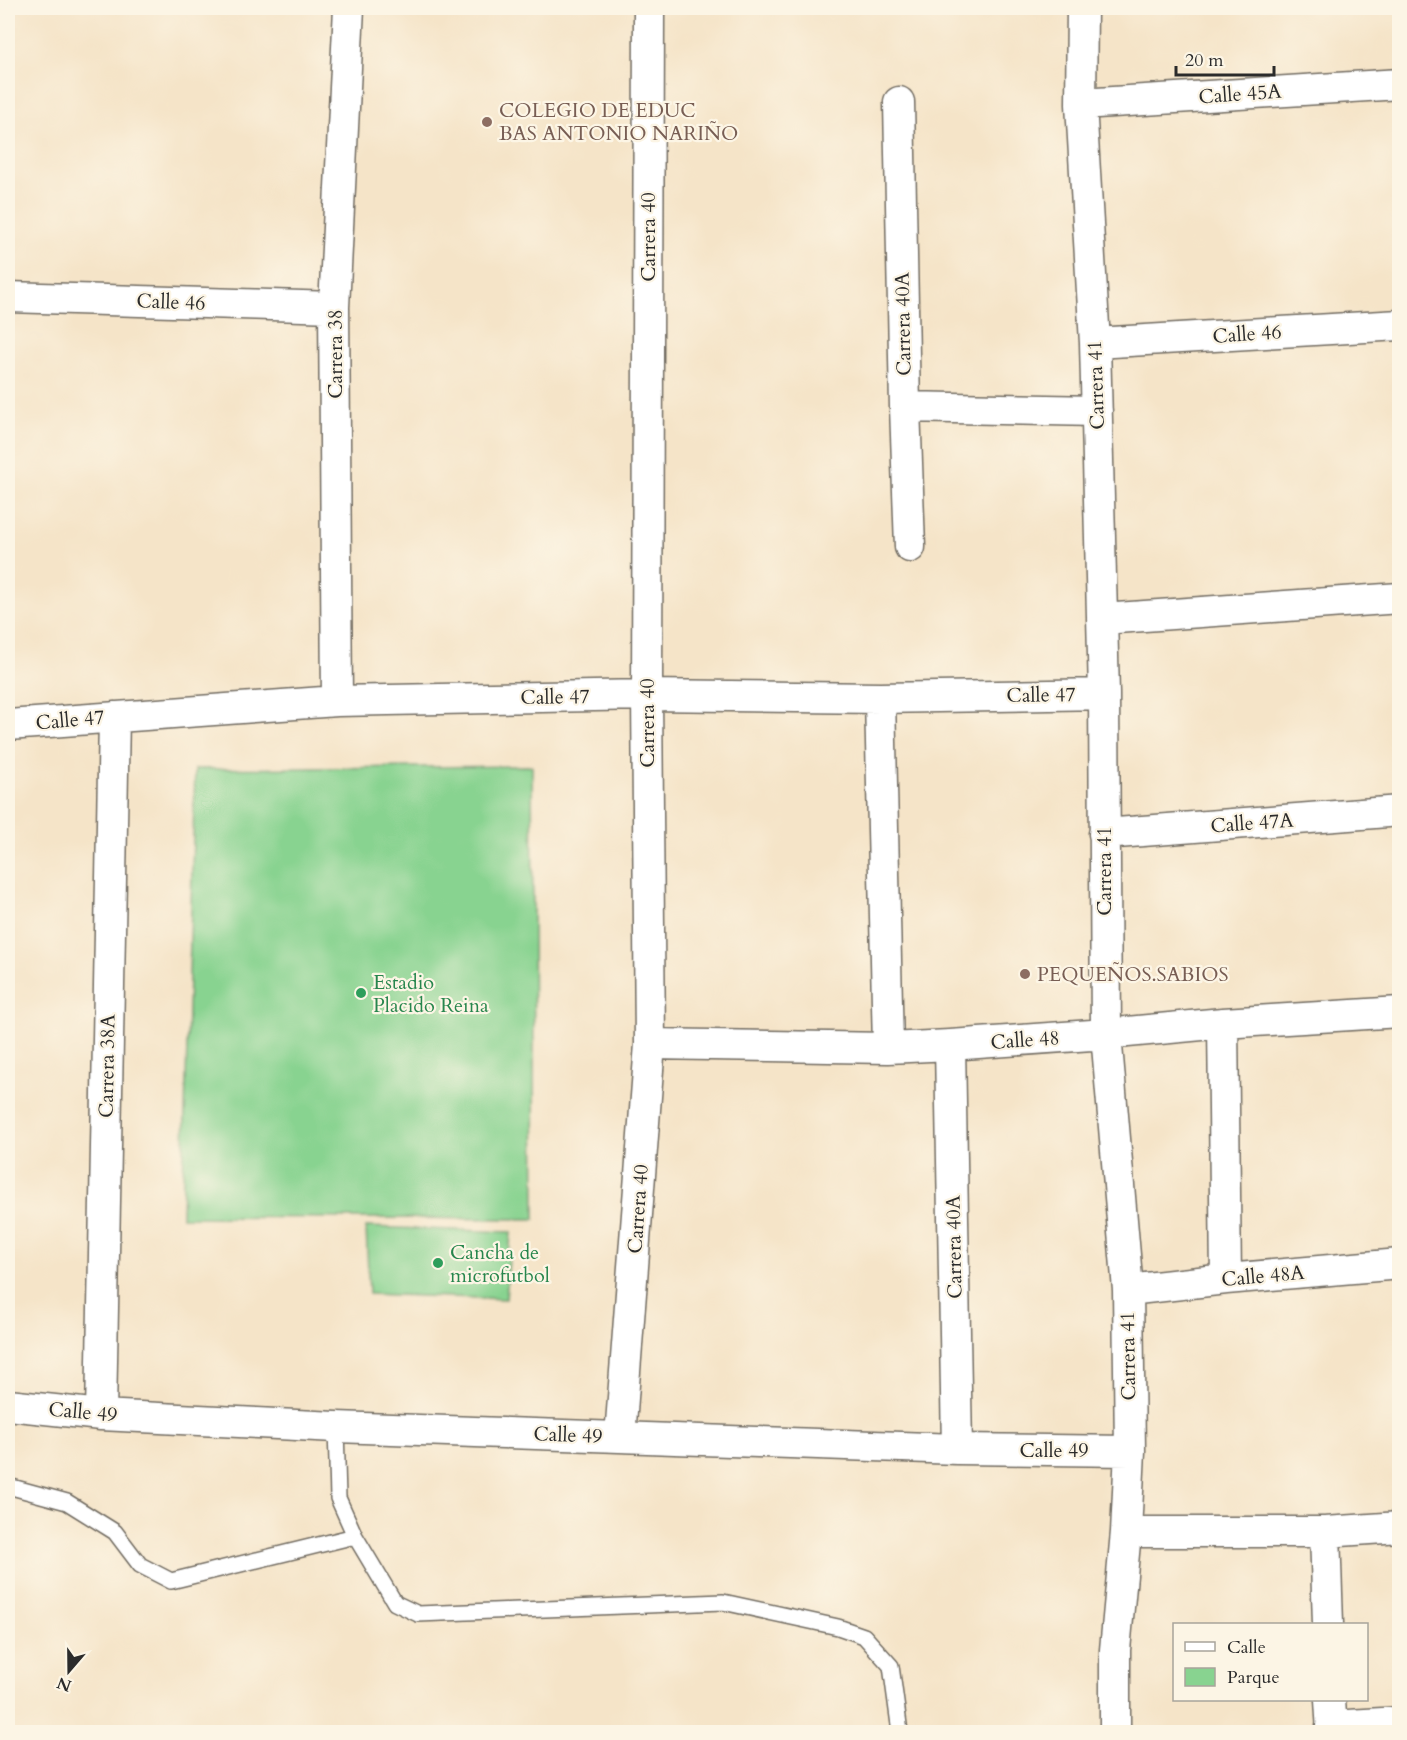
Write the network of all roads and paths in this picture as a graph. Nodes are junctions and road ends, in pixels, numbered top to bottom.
1 (349, 8) edge
2 (649, 8) edge
3 (1082, 8) edge
4 (1400, 84) edge
5 (899, 102) dead end
6 (1081, 104) junction
7 (8, 297) edge
8 (334, 307) junction
9 (1400, 324) edge
10 (1095, 343) junction
11 (905, 407) junction
12 (1097, 411) junction
13 (910, 547) dead end
14 (1400, 598) edge
15 (1102, 619) junction
16 (1104, 694) junction
17 (647, 695) junction
18 (880, 698) junction
19 (337, 701) junction
20 (114, 717) junction
21 (8, 725) edge
22 (1400, 811) edge
23 (1104, 834) junction
24 (1400, 1012) edge
25 (1223, 1023) junction
26 (1106, 1034) junction
27 (650, 1044) junction
28 (950, 1045) junction
29 (888, 1048) junction
30 (1400, 1264) edge
31 (1226, 1279) junction
32 (1128, 1290) junction
33 (8, 1405) edge
34 (101, 1415) junction
35 (336, 1427) junction
36 (620, 1437) junction
37 (957, 1449) junction
38 (1130, 1450) junction
39 (8, 1486) edge
40 (1400, 1527) edge
41 (1126, 1532) junction
42 (1325, 1532) junction
43 (356, 1536) junction
44 (1328, 1623) edge
45 (1331, 1719) edge
46 (1400, 1722) edge
47 (900, 1732) edge
48 (1115, 1732) edge

1 - 8 street, Carrera 38
2 - 17 street, Carrera 40
3 - 6 street, Carrera 41
4 - 6 street, Calle 45A
5 - 11 street, Carrera 40A
6 - 10 street, Carrera 41
7 - 8 street, Calle 46
8 - 19 street, Carrera 38
9 - 10 street, Calle 46
10 - 12 street, Carrera 41
11 - 12 street
11 - 13 street, Carrera 40A
12 - 15 street, Carrera 41
14 - 15 street
15 - 16 street, Carrera 41
16 - 18 street, Calle 47
16 - 23 street, Carrera 41
17 - 18 street, Calle 47
17 - 19 street, Calle 47
17 - 27 street, Carrera 40
18 - 29 street
19 - 20 street, Calle 47
20 - 21 street, Calle 47
20 - 34 street, Carrera 38A
22 - 23 street, Calle 47A
23 - 26 street, Carrera 41
24 - 25 street, Calle 48
25 - 26 street, Calle 48
25 - 31 street
26 - 28 street, Calle 48
26 - 32 street, Carrera 41
27 - 29 street, Calle 48
27 - 36 street, Carrera 40
28 - 29 street, Calle 48
28 - 37 street, Carrera 40A
30 - 31 street, Calle 48A
31 - 32 street, Calle 48A
32 - 38 street, Carrera 41
33 - 34 street, Calle 49
34 - 35 street, Calle 49
35 - 36 street, Calle 49
35 - 43 lane
36 - 37 street, Calle 49
37 - 38 street, Calle 49
38 - 41 street, Carrera 41
39 - 43 lane
40 - 42 street
41 - 42 street
41 - 48 street, Carrera 41
42 - 44 street
43 - 47 lane
45 - 46 street

